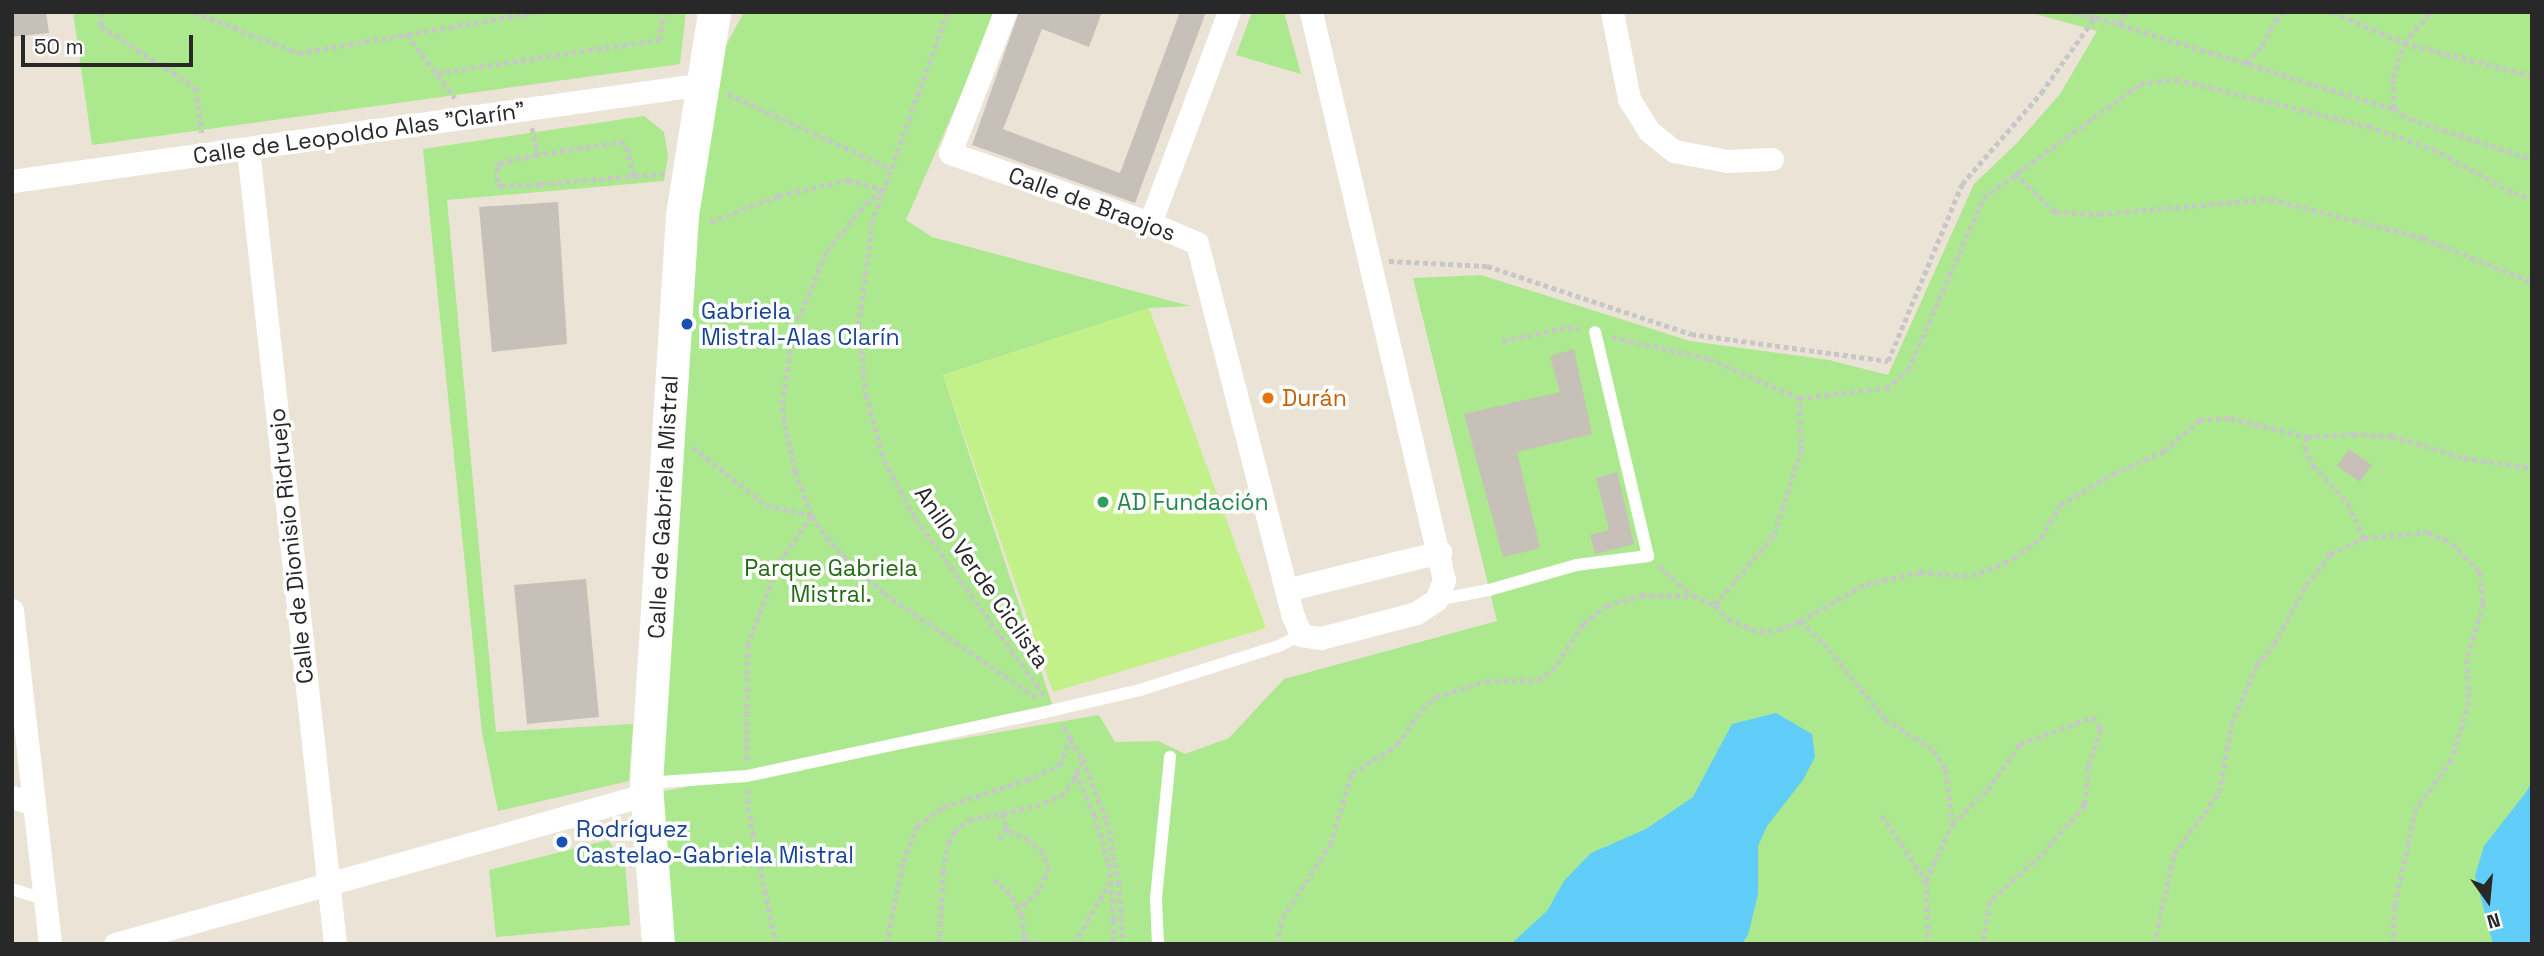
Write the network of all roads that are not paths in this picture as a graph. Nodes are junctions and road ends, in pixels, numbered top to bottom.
1 (714, 12) edge
2 (734, 12) edge
3 (1005, 12) edge
4 (1229, 12) edge
5 (1311, 12) edge
6 (1612, 12) edge
7 (705, 78) junction
8 (248, 149) junction
9 (1772, 159) dead end
10 (12, 181) edge
11 (1150, 223) junction
12 (1595, 332) road end
13 (1440, 552) junction
14 (1286, 590) junction
15 (1436, 600) junction
16 (12, 610) edge
17 (1301, 635) junction
18 (1170, 757) dead end
19 (647, 788) junction
20 (23, 800) edge
21 (328, 884) junction
22 (12, 889) edge
23 (46, 900) junction
24 (50, 944) edge
25 (115, 944) edge
26 (335, 944) edge
27 (658, 944) edge
28 (1158, 944) edge

1 - 7 street, Calle de Gabriela Mistral
2 - 7 street, Calle de Gabriela Mistral
3 - 11 street, Calle de Braojos
4 - 11 street
5 - 13 street
6 - 9 street
7 - 8 street, Calle de Leopoldo Alas "Clarín"
7 - 19 street, Calle de Gabriela Mistral
8 - 10 street, Calle de Leopoldo Alas "Clarín"
8 - 21 street, Calle de Dionisio Ridruejo
11 - 14 street, Calle de Braojos
12 - 15 lane
13 - 14 street
13 - 15 street
14 - 17 street, Calle de Braojos
15 - 17 street
16 - 20 street
17 - 19 lane
18 - 28 lane
19 - 21 street
19 - 27 street, Calle de Gabriela Mistral
20 - 23 street
21 - 25 street
21 - 26 street, Calle de Dionisio Ridruejo
22 - 23 lane
23 - 24 street

